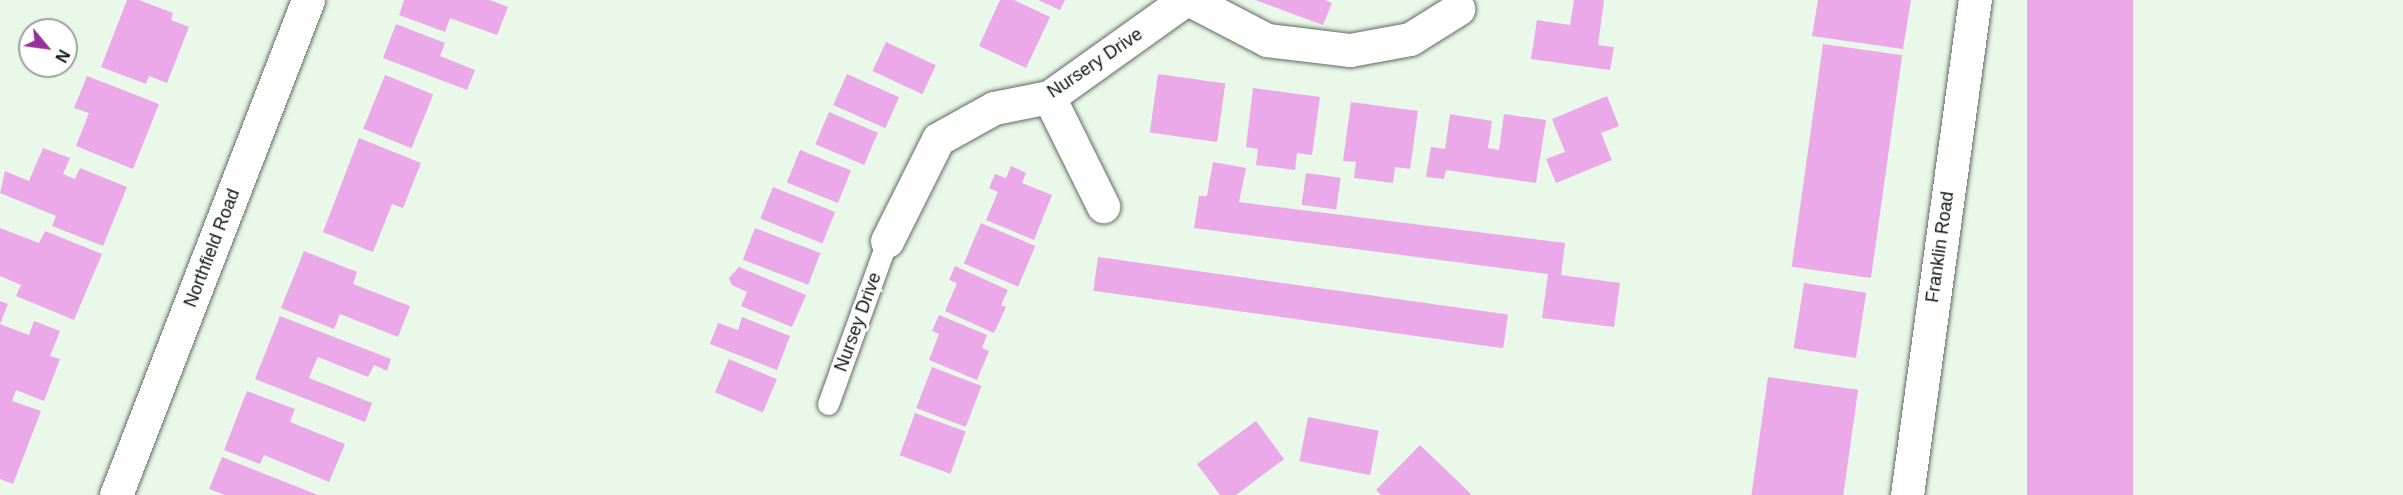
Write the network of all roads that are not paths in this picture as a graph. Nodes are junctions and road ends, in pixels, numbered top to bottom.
1 (308, 0) edge
2 (1185, 0) edge
3 (1190, 0) edge
4 (1975, 0) edge
5 (1458, 9) dead end
6 (1049, 97) junction
7 (1103, 206) dead end
8 (887, 241) joint
9 (828, 404) dead end
10 (116, 495) edge
11 (1907, 495) edge

1 - 10 street, Northfield Road
2 - 6 street, Nursery Drive
3 - 5 street
4 - 11 street, Franklin Road
6 - 7 street
6 - 8 street, Nursery Drive
8 - 9 lane, Nursey Drive

